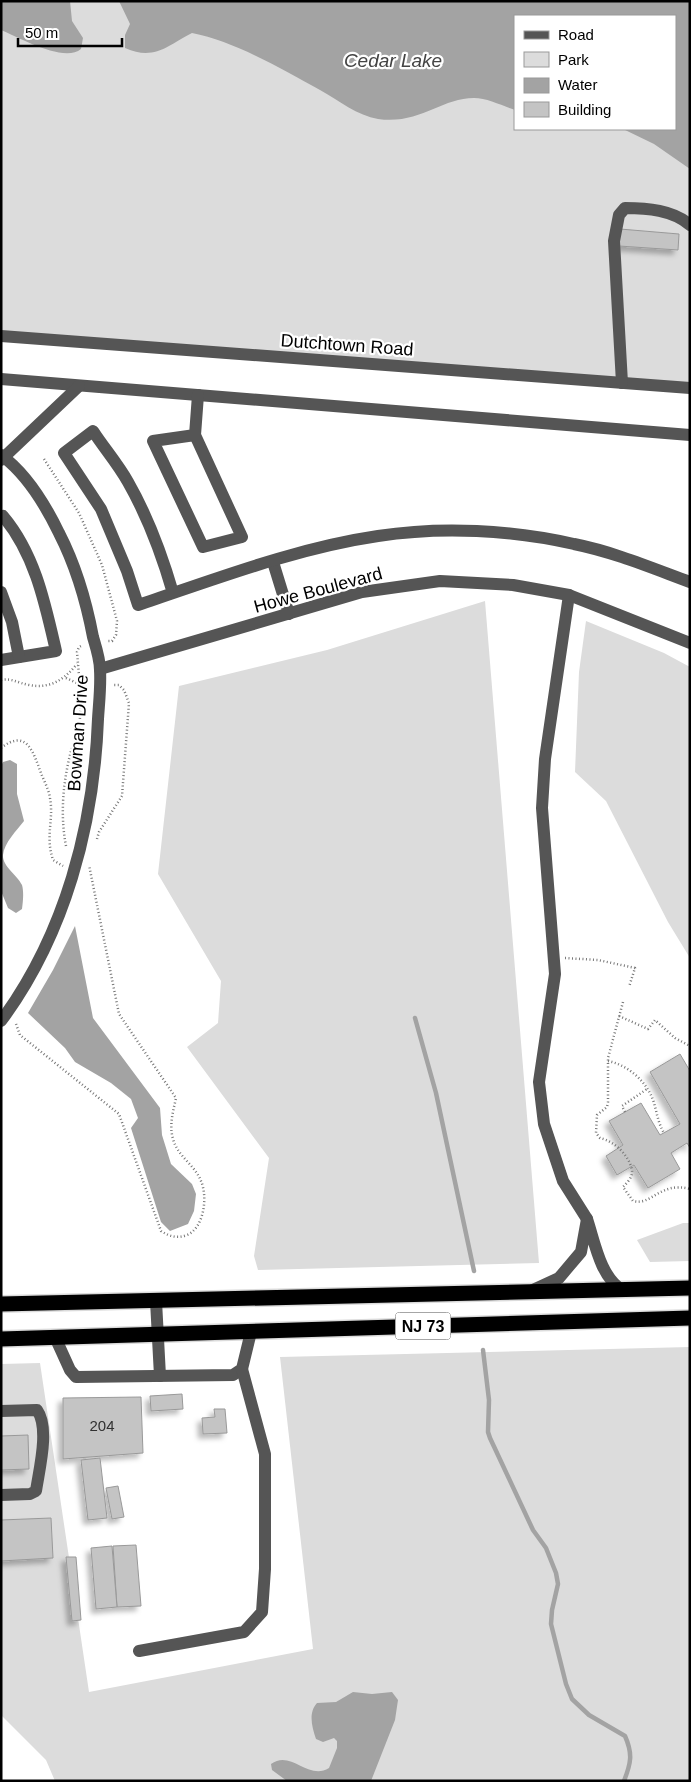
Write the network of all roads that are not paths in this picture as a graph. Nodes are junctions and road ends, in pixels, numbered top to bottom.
1 (690, 224) edge
2 (1, 336) edge
3 (1, 379) edge
4 (622, 383) junction
5 (79, 386) junction
6 (690, 388) edge
7 (198, 395) junction
8 (195, 435) junction
9 (690, 435) edge
10 (2, 457) edge
11 (1, 517) edge
12 (273, 562) junction
13 (690, 582) edge
14 (1, 592) edge
15 (173, 593) junction
16 (569, 595) junction
17 (289, 614) junction
18 (690, 643) edge
19 (19, 657) junction
20 (1, 660) edge
21 (100, 670) junction
22 (6, 1006) edge
23 (1, 1021) edge
24 (587, 1219) junction
25 (690, 1288) edge
26 (533, 1290) junction
27 (622, 1290) junction
28 (156, 1301) junction
29 (1, 1304) edge
30 (690, 1318) edge
31 (251, 1332) junction
32 (156, 1334) junction
33 (56, 1338) junction
34 (1, 1339) edge
35 (242, 1369) junction
36 (160, 1376) junction
37 (1, 1411) edge
38 (1, 1495) edge
39 (138, 1651) dead end

1 - 4 street
2 - 4 street, Dutchtown Road
3 - 5 street
4 - 6 street, Dutchtown Road
5 - 7 street
5 - 10 street
7 - 8 street
7 - 9 street
8 - 8 street
10 - 21 street, Bowman Drive
11 - 19 street
12 - 13 street
12 - 15 street
12 - 17 street
14 - 19 street
15 - 15 street
16 - 17 street, Howe Boulevard
16 - 18 street, Howe Boulevard
16 - 24 street
17 - 21 street, Howe Boulevard
19 - 20 street
21 - 22 street, Bowman Drive
22 - 23 street, Bowman Drive
24 - 26 street
24 - 27 street
25 - 27 highway, NJ 73
26 - 27 highway, NJ 73
26 - 28 highway, NJ 73
28 - 29 highway, NJ 73
28 - 32 street
30 - 31 highway, NJ 73
31 - 32 highway, NJ 73
31 - 35 street
32 - 33 highway, NJ 73
32 - 36 street
33 - 34 highway, NJ 73
33 - 36 street
35 - 36 street
35 - 39 street
37 - 38 street

